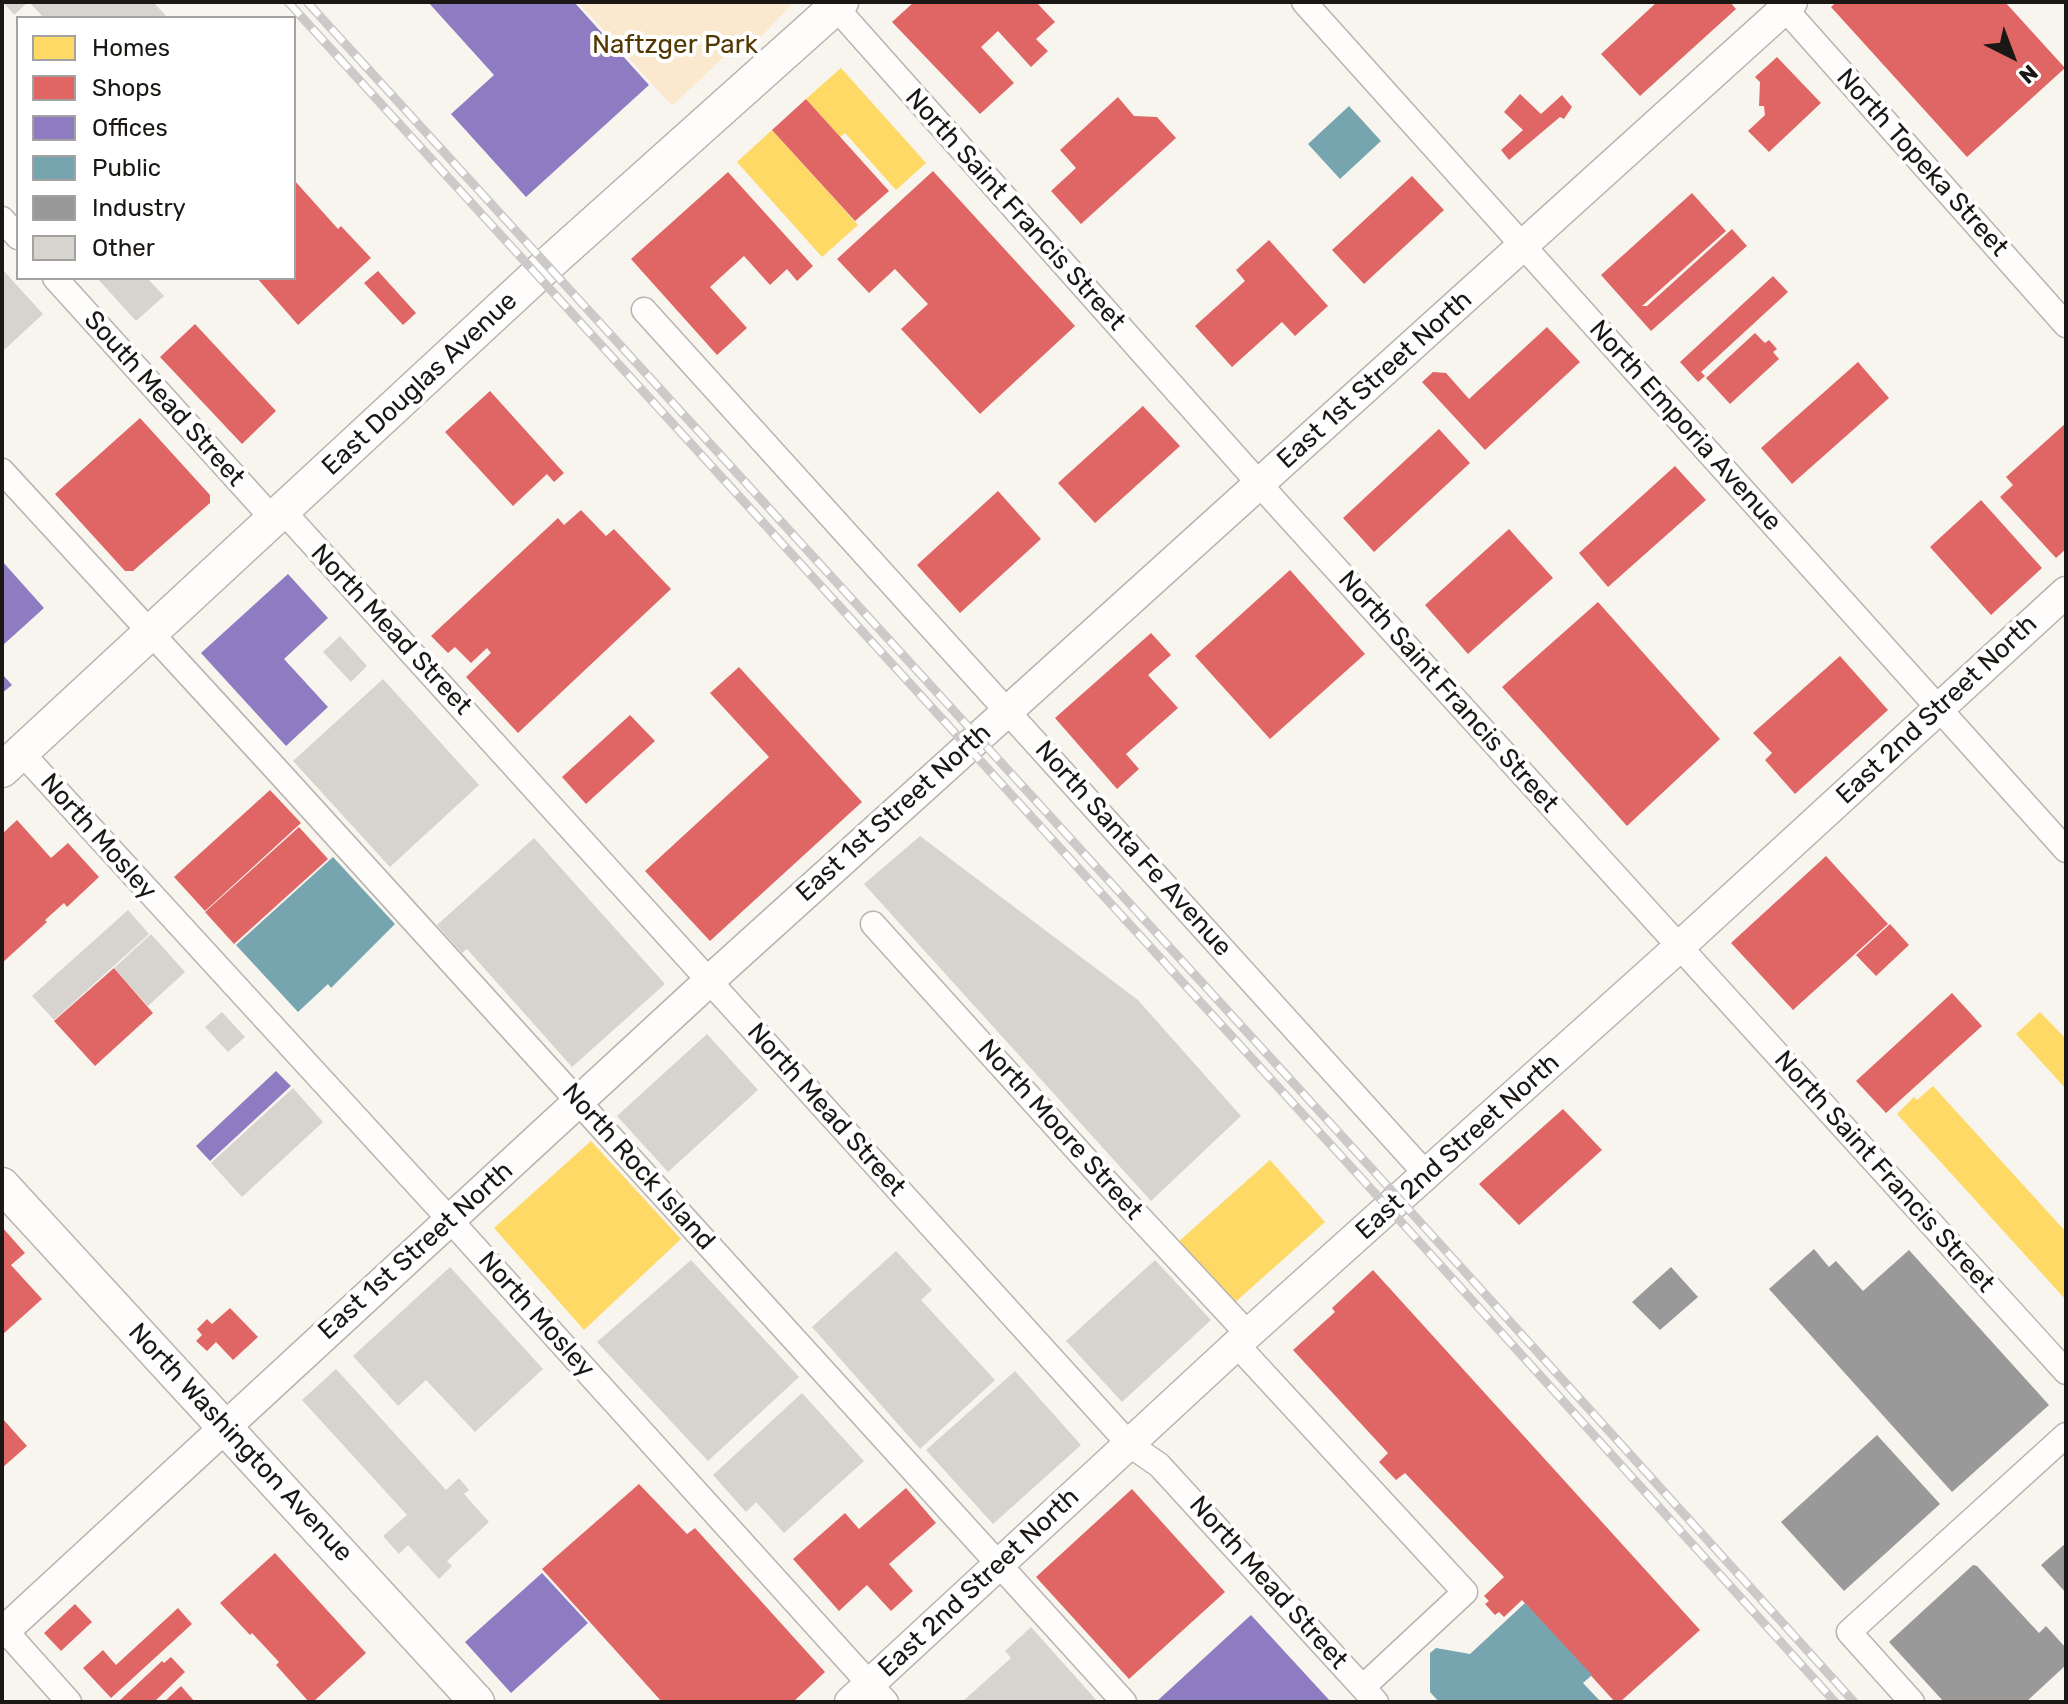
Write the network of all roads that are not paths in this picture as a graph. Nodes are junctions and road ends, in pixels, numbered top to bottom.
1 (1304, 2) edge
2 (836, 4) edge
3 (1785, 4) edge
4 (2, 219) edge
5 (16, 235) edge
6 (1525, 246) junction
7 (57, 280) edge
8 (644, 310) dead end
9 (2066, 325) edge
10 (2, 471) edge
11 (1259, 484) junction
12 (278, 516) junction
13 (2066, 592) edge
14 (152, 633) junction
15 (1939, 709) junction
16 (1008, 710) junction
17 (12, 761) edge
18 (2066, 850) edge
19 (873, 924) dead end
20 (1679, 947) junction
21 (709, 981) junction
22 (579, 1103) junction
23 (1427, 1175) junction
24 (2, 1185) edge
25 (450, 1220) junction
26 (1243, 1340) junction
27 (2066, 1372) edge
28 (225, 1426) junction
29 (2066, 1435) edge
30 (1130, 1445) junction
31 (999, 1565) junction
32 (3, 1630) edge
33 (1370, 1695) edge
34 (868, 1696) edge
35 (69, 1702) edge
36 (477, 1702) edge
37 (1124, 1702) edge
38 (1912, 1702) edge

1 - 6 street, North Emporia Avenue
2 - 11 street, North Saint Francis Street
2 - 12 main road, East Douglas Avenue
3 - 6 street, East 1st Street North
3 - 9 street, North Topeka Street
4 - 5 street
6 - 11 street, East 1st Street North
6 - 15 street, North Emporia Avenue
7 - 12 street, South Mead Street
8 - 16 street, North Santa Fe Avenue
10 - 14 street, North Rock Island
11 - 16 street, East 1st Street North
11 - 20 street, North Saint Francis Street
12 - 14 main road, East Douglas Avenue
12 - 21 street, North Mead Street
13 - 15 street, East 2nd Street North
14 - 17 main road, East Douglas Avenue
14 - 22 street, North Rock Island
15 - 18 street, North Emporia Avenue
15 - 20 street, East 2nd Street North
16 - 21 street, East 1st Street North
16 - 23 street, North Santa Fe Avenue
17 - 25 street, North Mosley
19 - 26 street, North Moore Street
20 - 23 street, East 2nd Street North
20 - 27 street, North Saint Francis Street
21 - 22 street, East 1st Street North
21 - 30 street, North Mead Street
22 - 25 street, East 1st Street North
22 - 31 street, North Rock Island
23 - 26 street, East 2nd Street North
24 - 28 main road, North Washington Avenue
25 - 28 street, East 1st Street North
25 - 34 street, North Mosley
26 - 30 street, East 2nd Street North
26 - 33 street, North Moore Street
28 - 32 street, East 1st Street North
28 - 36 main road, North Washington Avenue
29 - 38 street
30 - 31 street, East 2nd Street North
30 - 33 street, North Mead Street
31 - 34 street, East 2nd Street North
31 - 37 street, North Rock Island
32 - 35 street

